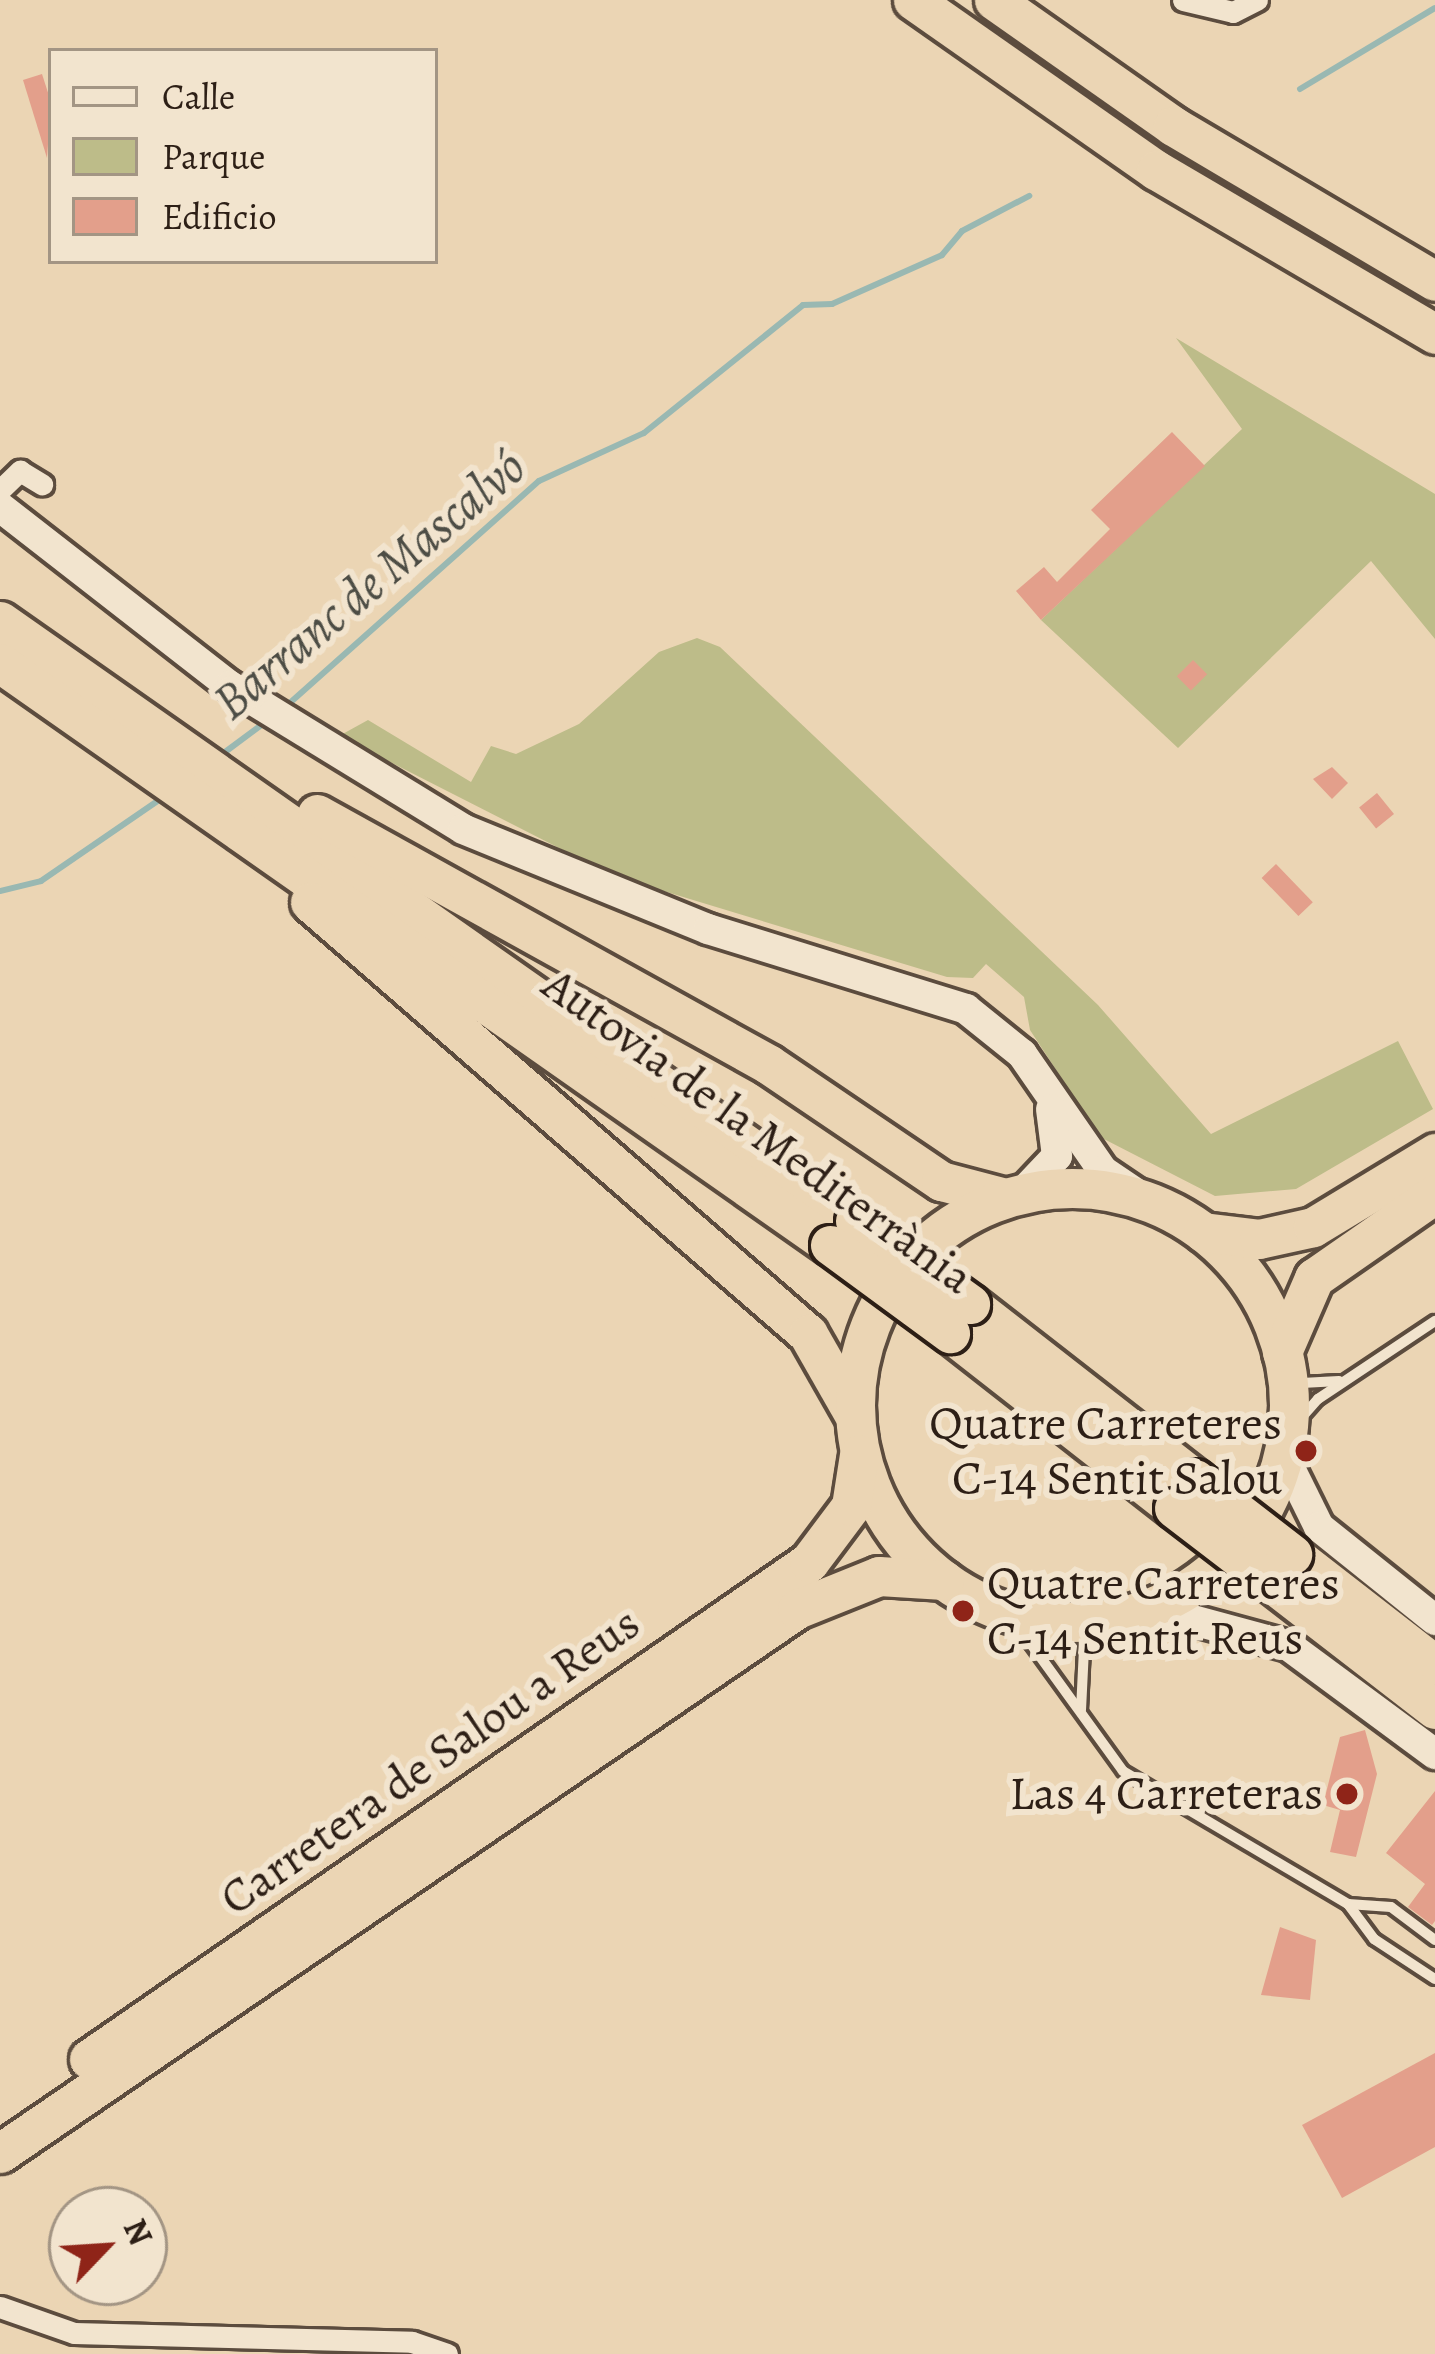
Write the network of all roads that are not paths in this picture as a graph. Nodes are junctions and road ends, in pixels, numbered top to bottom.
1 (913, 0) edge
2 (994, 0) edge
3 (1183, 0) edge
4 (1257, 0) edge
5 (1435, 281) edge
6 (1435, 334) edge
7 (42, 484) dead end
8 (0, 490) edge
9 (0, 507) edge
10 (0, 621) edge
11 (0, 663) edge
12 (172, 776) junction
13 (251, 785) junction
14 (1040, 1075) junction
15 (1435, 1153) edge
16 (1435, 1194) edge
17 (1013, 1196) junction
18 (1149, 1202) junction
19 (1203, 1232) junction
20 (842, 1233) junction
21 (1435, 1321) edge
22 (1283, 1356) junction
23 (1353, 1377) junction
24 (857, 1431) junction
25 (1285, 1444) junction
26 (1280, 1567) junction
27 (944, 1580) junction
28 (981, 1602) junction
29 (1133, 1613) junction
30 (1435, 1620) edge
31 (1435, 1665) edge
32 (1435, 1709) edge
33 (1082, 1719) junction
34 (1435, 1754) edge
35 (1348, 1904) junction
36 (1435, 1940) edge
37 (1435, 1978) edge
38 (0, 2121) edge
39 (0, 2153) edge
40 (0, 2307) edge
41 (447, 2354) edge

1 - 6 highway
2 - 5 highway
3 - 4 street
7 - 8 street
9 - 14 street
10 - 12 highway, Autovia de la Mediterrània
11 - 12 highway, Autovia de la Mediterrània
12 - 13 highway, Autovia de la Mediterrània
12 - 20 highway, Autovia de la Mediterrània
12 - 24 highway
13 - 17 highway
13 - 20 highway, Autovia de la Mediterrània
14 - 17 street
14 - 18 street
15 - 19 highway
16 - 22 highway
17 - 18 highway
17 - 24 highway, Carretera de Salou a Reus
18 - 19 highway
19 - 22 highway
20 - 26 highway, Autovia de la Mediterrània, bridge
21 - 23 lane
22 - 23 lane
22 - 25 highway
23 - 25 lane
24 - 27 highway
24 - 38 highway, Carretera de Salou a Reus
25 - 29 highway
25 - 30 street
26 - 31 highway, Autovia de la Mediterrània
26 - 32 highway, Autovia de la Mediterrània
27 - 28 highway
27 - 39 highway
28 - 29 highway
28 - 33 lane
29 - 33 lane
29 - 34 street
33 - 35 lane
35 - 36 lane
35 - 37 lane
40 - 41 street

